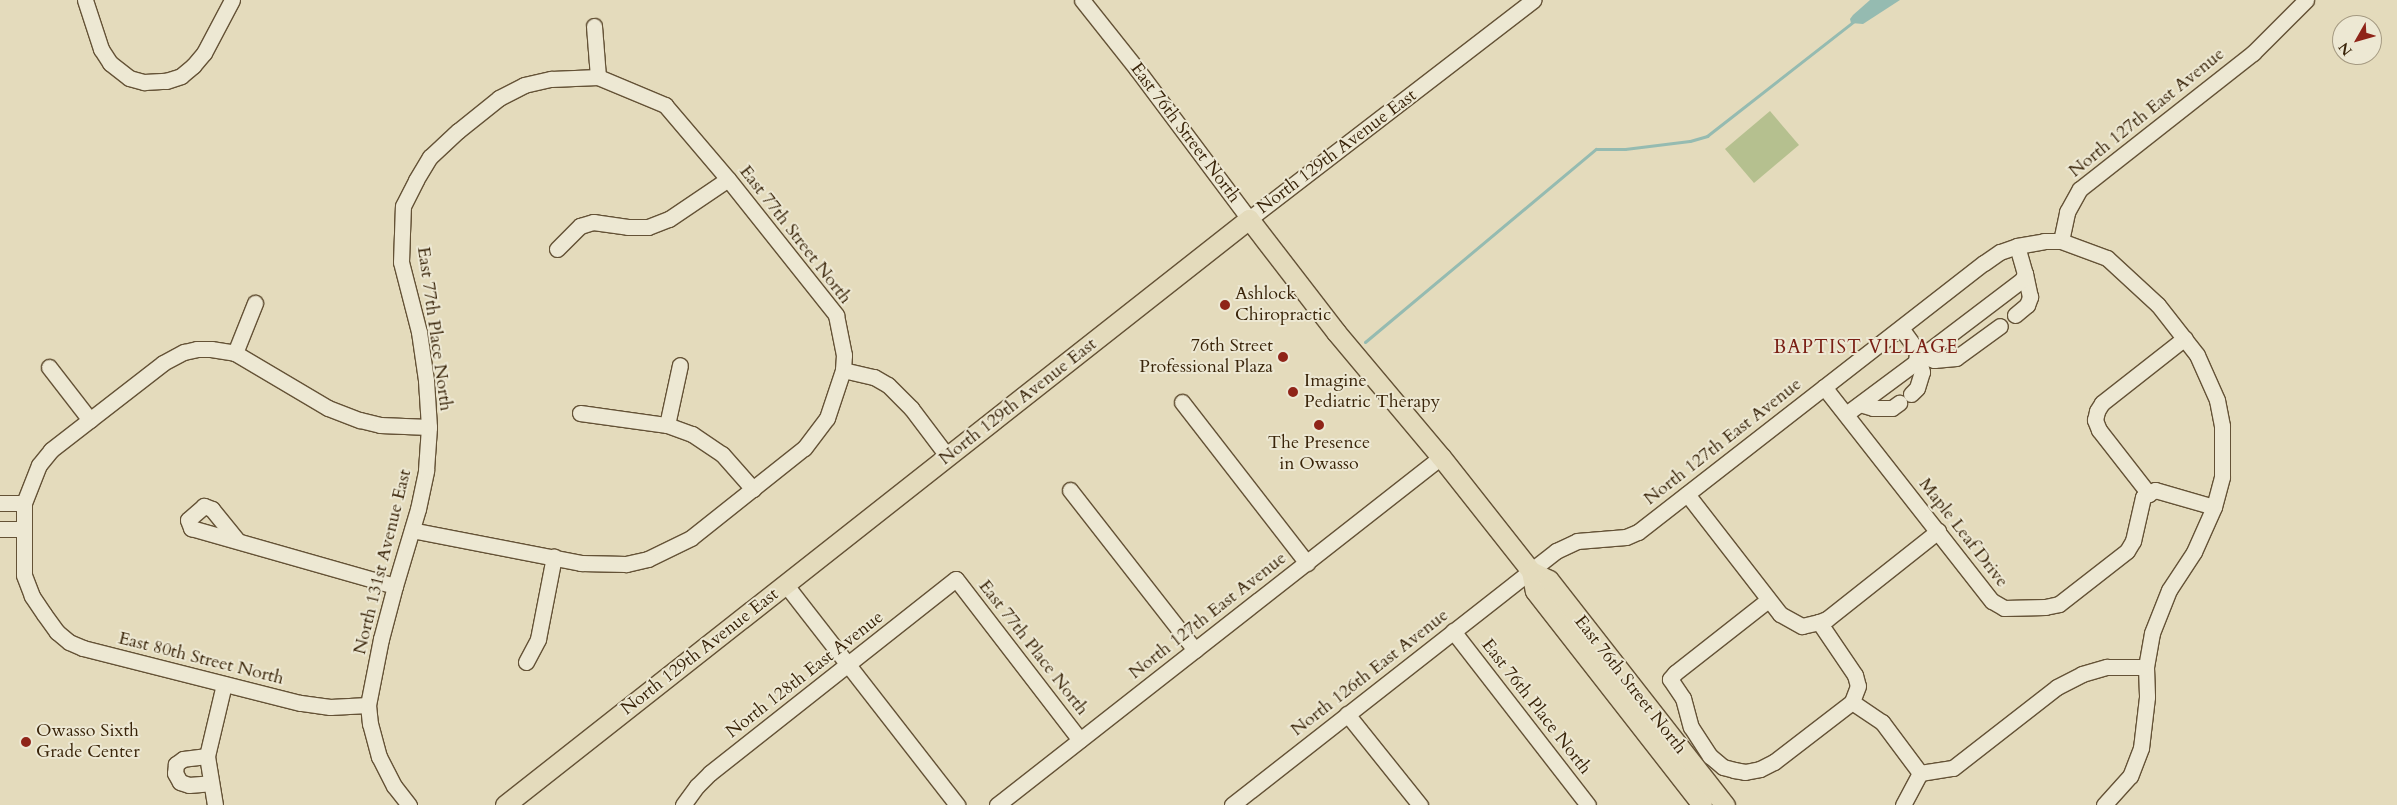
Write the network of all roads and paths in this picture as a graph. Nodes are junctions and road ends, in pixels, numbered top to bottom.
1 (85, 0) edge
2 (232, 0) edge
3 (1082, 0) edge
4 (1533, 0) edge
5 (2301, 2) edge
6 (594, 26) dead end
7 (598, 77) junction
8 (728, 179) junction
9 (1249, 219) junction
10 (2061, 241) junction
11 (2016, 246) junction
12 (557, 249) dead end
13 (2025, 274) junction
14 (254, 303) dead end
15 (2015, 315) dead end
16 (2000, 326) dead end
17 (1901, 328) junction
18 (2184, 338) junction
19 (236, 353) junction
20 (1918, 353) junction
21 (680, 365) dead end
22 (48, 367) dead end
23 (843, 370) junction
24 (1824, 387) junction
25 (1182, 402) dead end
26 (1860, 404) junction
27 (580, 413) dead end
28 (1846, 414) junction
29 (90, 420) junction
30 (667, 425) junction
31 (429, 427) junction
32 (948, 457) junction
33 (1441, 457) junction
34 (753, 489) junction
35 (1070, 490) dead end
36 (1687, 494) junction
37 (2149, 494) junction
38 (0, 503) edge
39 (24, 503) junction
40 (2214, 507) junction
41 (0, 529) edge
42 (23, 529) junction
43 (412, 530) junction
44 (1938, 531) junction
45 (237, 540) dead end
46 (554, 557) junction
47 (1307, 563) junction
48 (1531, 571) junction
49 (956, 579) joint
50 (786, 585) junction
51 (395, 586) junction
52 (1768, 600) junction
53 (1819, 622) junction
54 (1453, 632) junction
55 (1195, 650) junction
56 (526, 662) dead end
57 (848, 666) junction
58 (2146, 666) junction
59 (224, 684) junction
60 (1852, 702) junction
61 (368, 705) junction
62 (1347, 714) junction
63 (1080, 740) junction
64 (208, 756) junction
65 (1920, 773) junction
66 (210, 783) junction
67 (1238, 803) edge
68 (215, 805) edge
69 (409, 805) edge
70 (505, 805) edge
71 (683, 805) edge
72 (957, 805) edge
73 (997, 805) edge
74 (1420, 805) edge
75 (1588, 805) edge
76 (1702, 805) edge
77 (1725, 805) edge
78 (1903, 805) edge
79 (2104, 805) edge

1 - 2 street
3 - 9 street, East 76th Street North
4 - 9 street, North 129th Avenue East
5 - 10 street, North 127th East Avenue
6 - 7 street
7 - 8 street, East 77th Street North
7 - 31 street, East 77th Place North
8 - 12 street
8 - 23 street, East 77th Street North
9 - 32 main road, North 129th Avenue East
9 - 33 main road, East 76th Street North
10 - 11 street, North 127th East Avenue
10 - 18 street
11 - 13 street
11 - 17 street, North 127th East Avenue
13 - 15 street
13 - 20 street
14 - 19 street
16 - 20 street
17 - 20 street
17 - 24 street, North 127th East Avenue
18 - 37 street
18 - 40 street
19 - 29 street, East 80th Street North
19 - 31 street
20 - 26 street
20 - 26 street
21 - 30 street
22 - 29 street
23 - 32 street
23 - 34 street
24 - 28 street, Maple Leaf Drive
24 - 36 street, North 127th East Avenue
25 - 47 street
26 - 28 street
27 - 30 street
28 - 44 street, Maple Leaf Drive
29 - 39 street, East 80th Street North
30 - 34 street
31 - 43 street, North 131st Avenue East
32 - 50 main road, North 129th Avenue East
33 - 47 street, North 127th East Avenue
33 - 48 main road, East 76th Street North
34 - 46 street
35 - 55 street
36 - 48 street, North 127th East Avenue
36 - 52 street
37 - 40 street
37 - 44 street, Maple Leaf Drive
38 - 39 street
39 - 42 street, East 80th Street North
40 - 58 street
41 - 42 street
42 - 59 street, East 80th Street North
43 - 46 street
43 - 51 street, North 131st Avenue East
44 - 53 street
45 - 51 street
46 - 56 street
47 - 55 street, North 127th East Avenue
48 - 54 street, North 126th East Avenue
48 - 76 main road, East 76th Street North
48 - 77 main road, East 76th Street North
49 - 57 street, North 128th East Avenue
49 - 63 street, East 77th Place North
50 - 57 street
50 - 70 main road, North 129th Avenue East
51 - 61 street, North 131st Avenue East
52 - 53 street
52 - 60 street
53 - 60 street
54 - 62 street, North 126th East Avenue
54 - 75 street, East 76th Place North
55 - 63 street, North 127th East Avenue
57 - 71 street, North 128th East Avenue
57 - 72 street
58 - 65 street
58 - 79 street
59 - 61 street, East 80th Street North
59 - 64 street
60 - 65 street
61 - 69 street
62 - 67 street, North 126th East Avenue
62 - 74 street
63 - 73 street, North 127th East Avenue
64 - 66 street
64 - 66 street
65 - 78 street
66 - 68 street

